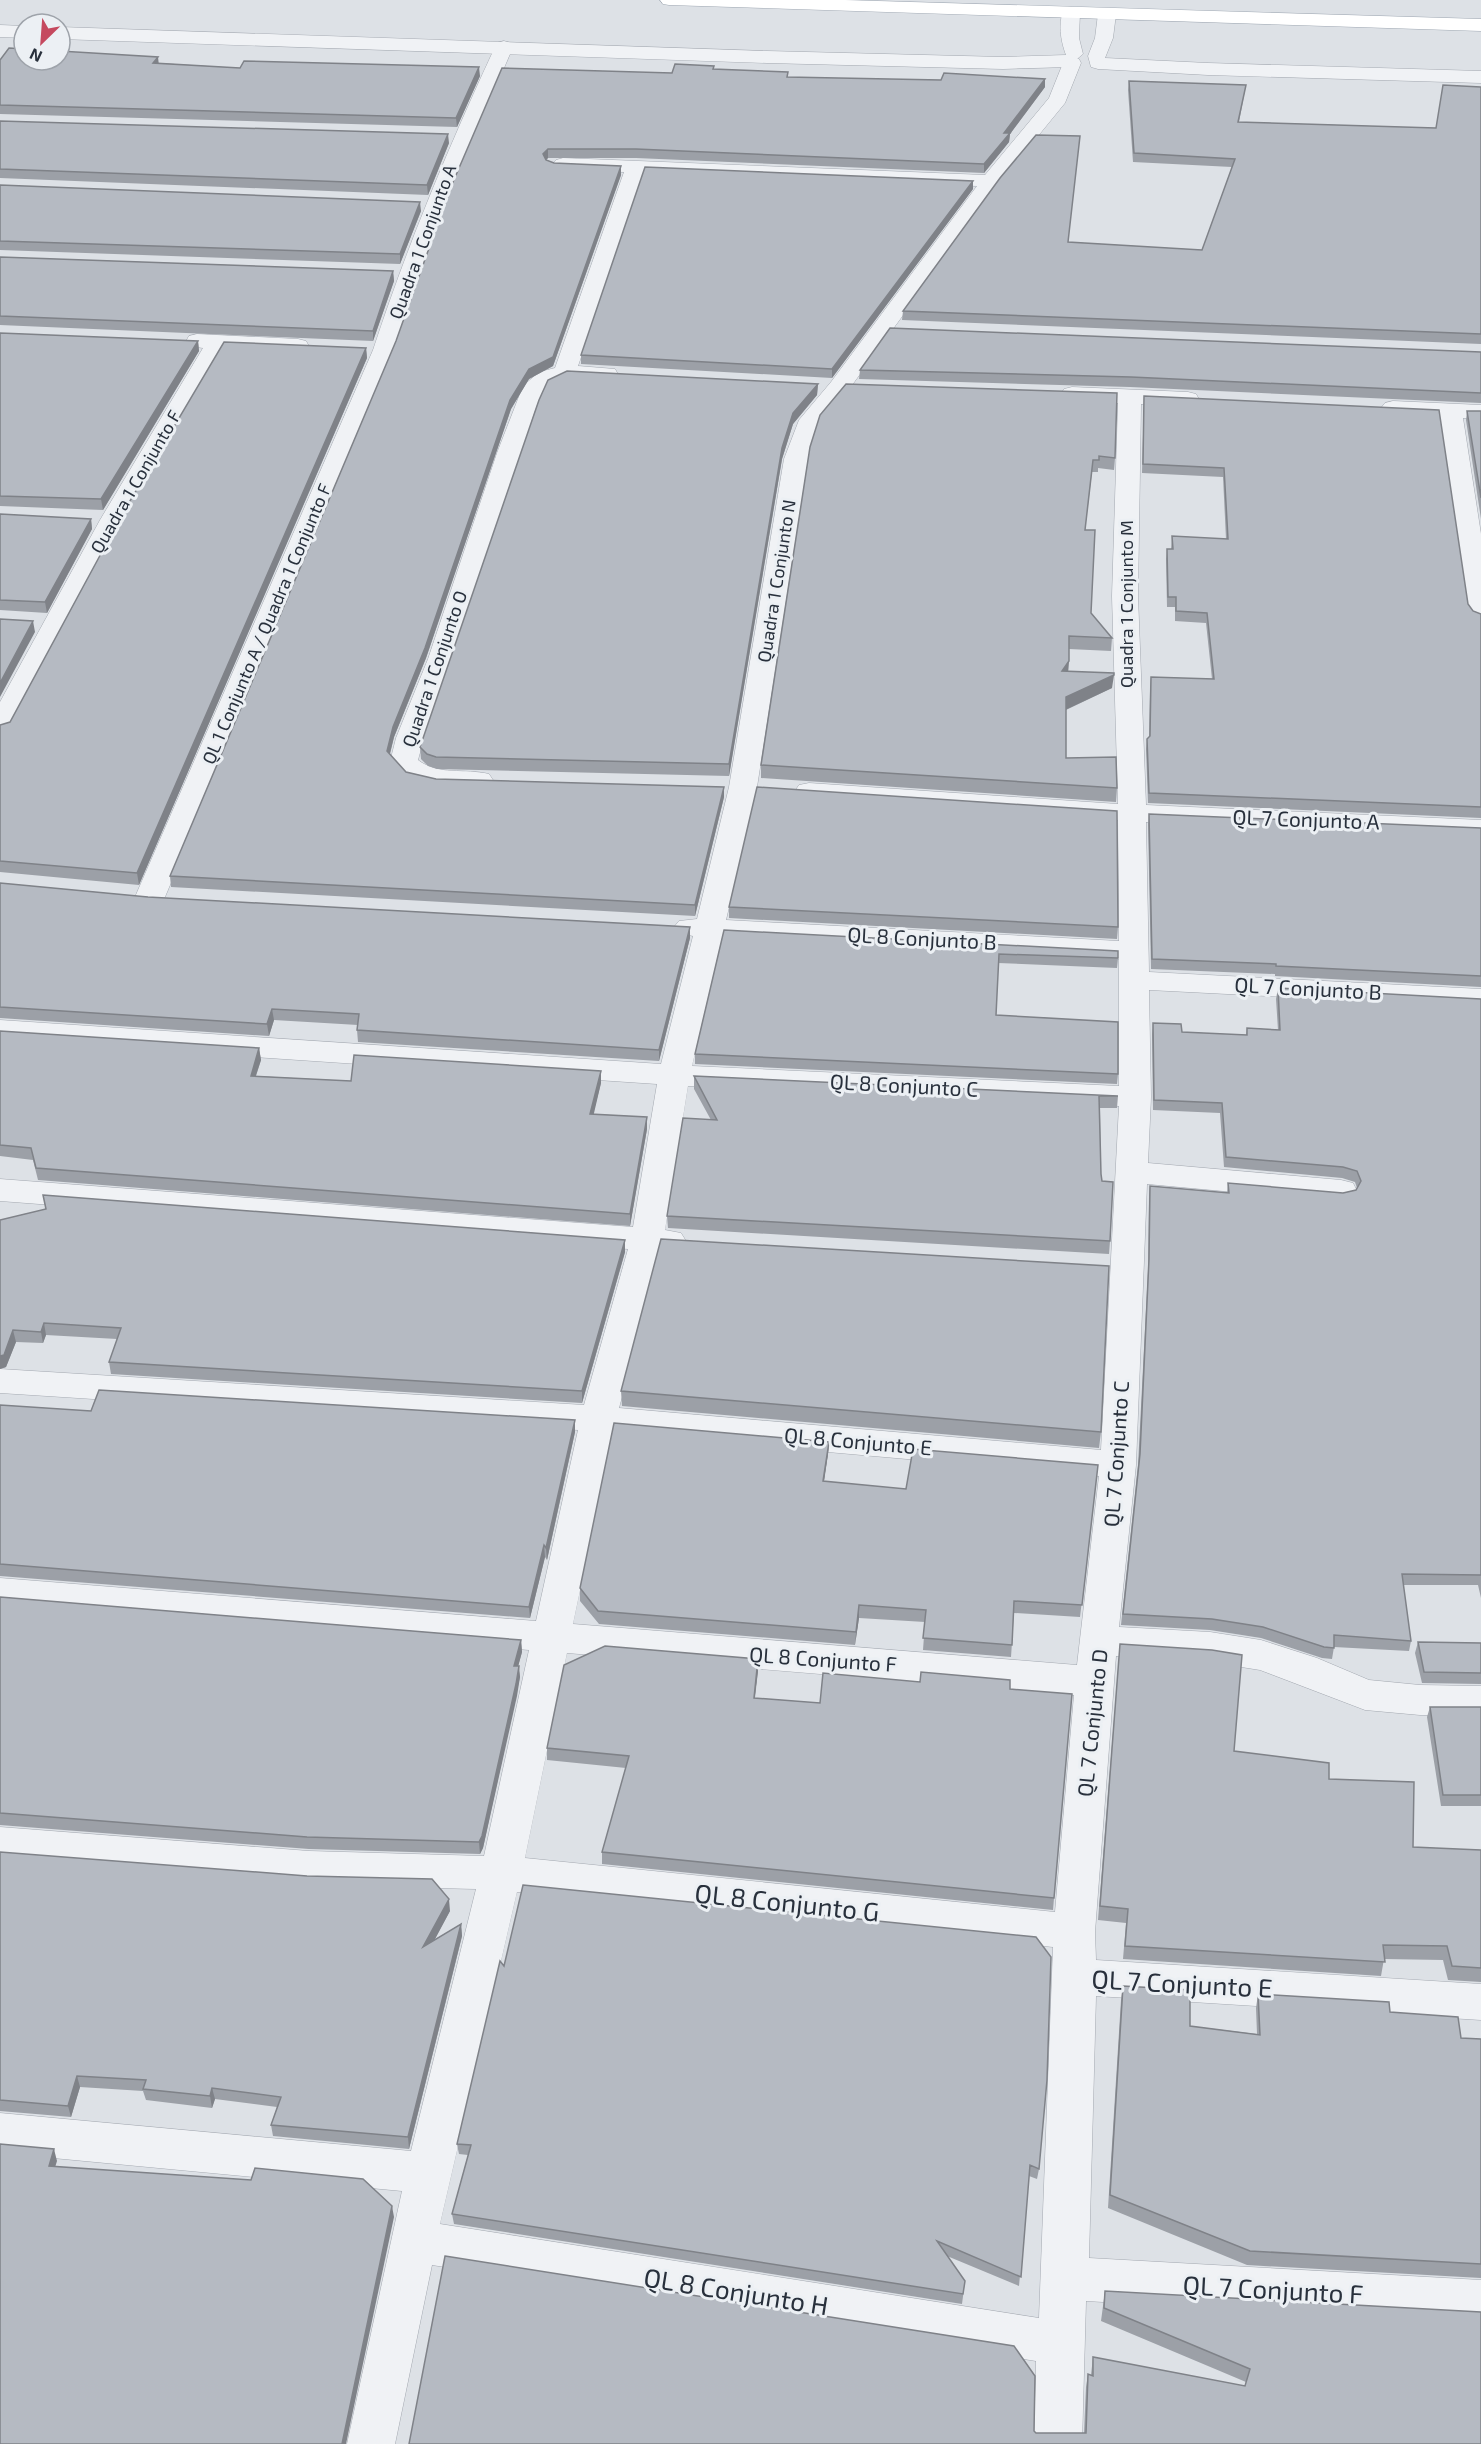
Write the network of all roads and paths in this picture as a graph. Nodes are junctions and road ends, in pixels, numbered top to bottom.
1 (669, 0) edge
2 (1001, 10) junction
3 (1071, 12) junction
4 (1107, 14) junction
5 (1174, 16) junction
6 (1481, 25) edge
7 (72, 33) edge
8 (1104, 38) junction
9 (504, 47) junction
10 (1071, 54) junction
11 (1097, 61) junction
12 (1481, 77) edge
13 (1058, 99) junction
14 (439, 135) edge
15 (463, 135) junction
16 (555, 164) edge
17 (636, 166) junction
18 (991, 181) junction
19 (413, 202) edge
20 (437, 203) junction
21 (385, 272) edge
22 (408, 273) junction
23 (882, 328) junction
24 (906, 329) edge
25 (173, 340) edge
26 (219, 342) junction
27 (325, 347) edge
28 (372, 349) joint
29 (564, 372) junction
30 (624, 375) edge
31 (1048, 393) edge
32 (1130, 396) junction
33 (1213, 400) edge
34 (1367, 407) edge
35 (1450, 411) junction
36 (1481, 412) edge
37 (1481, 614) edge
38 (0, 726) edge
39 (508, 781) edge
40 (752, 788) junction
41 (1132, 813) junction
42 (1481, 828) edge
43 (150, 897) edge
44 (663, 926) edge
45 (711, 928) junction
46 (1134, 966) junction
47 (1481, 998) edge
48 (0, 1029) edge
49 (674, 1075) junction
50 (1135, 1097) junction
51 (1132, 1172) junction
52 (0, 1190) edge
53 (1341, 1191) edge
54 (647, 1240) junction
55 (694, 1243) edge
56 (1093, 1266) edge
57 (1129, 1269) junction
58 (0, 1381) edge
59 (598, 1419) junction
60 (1118, 1466) junction
61 (0, 1592) edge
62 (551, 1639) junction
63 (1099, 1640) junction
64 (1094, 1682) junction
65 (1481, 1701) edge
66 (0, 1844) edge
67 (501, 1873) junction
68 (1074, 1932) junction
69 (1075, 1977) junction
70 (1481, 2002) edge
71 (0, 2133) edge
72 (428, 2173) junction
73 (413, 2241) junction
74 (1065, 2278) junction
75 (1481, 2302) edge
76 (1059, 2343) junction
77 (372, 2444) edge
78 (1058, 2444) edge

1 - 2 main road
2 - 3 main road
2 - 10 main road
3 - 4 main road
3 - 10 street
4 - 5 main road
4 - 8 street
5 - 6 main road
5 - 8 main road
7 - 9 street
8 - 11 street
9 - 10 street
9 - 15 street, Quadra 1 Conjunto A
10 - 11 street
10 - 13 street
11 - 12 street
11 - 13 street
13 - 18 street, Quadra 1 Conjunto N
14 - 15 street
15 - 20 street, Quadra 1 Conjunto A
16 - 17 street
17 - 18 street
17 - 29 street
18 - 23 street, Quadra 1 Conjunto N
19 - 20 street
20 - 22 street, Quadra 1 Conjunto A
21 - 22 street
22 - 28 street, Quadra 1 Conjunto A
23 - 24 street
23 - 40 street, Quadra 1 Conjunto N
25 - 26 street
26 - 27 street
26 - 38 street, Quadra 1 Conjunto F
28 - 43 street, QL 1 Conjunto A / Quadra 1 Conjunto F
29 - 30 street
29 - 39 street, Quadra 1 Conjunto O
31 - 32 street
32 - 33 street
32 - 41 street, Quadra 1 Conjunto M
34 - 35 street
35 - 36 street
35 - 37 street
40 - 41 street, QL 7 Conjunto A
40 - 45 street, Quadra 1 Conjunto N
41 - 42 street, QL 7 Conjunto A
41 - 46 street, Quadra 1 Conjunto M
44 - 45 street, QL 8 Conjunto B
45 - 46 street, QL 8 Conjunto B
45 - 49 street, Quadra 1 Conjunto N
46 - 47 street, QL 7 Conjunto B
46 - 50 street
48 - 49 street, QL 8 Conjunto C
49 - 50 street, QL 8 Conjunto C
49 - 54 street, Quadra 1 Conjunto N
50 - 51 street, QL 7 Conjunto C
51 - 53 street
51 - 57 street, QL 7 Conjunto C
52 - 54 street
54 - 55 street
54 - 59 street, Quadra 1 Conjunto N
56 - 57 street
57 - 60 street, QL 7 Conjunto C
58 - 59 street, QL 8 Conjunto E
59 - 60 street, QL 8 Conjunto E
59 - 62 street, Quadra 1 Conjunto N
60 - 63 street, QL 7 Conjunto C
61 - 62 street, QL 8 Conjunto F
62 - 64 street, QL 8 Conjunto F
62 - 67 street, Quadra 1 Conjunto N
63 - 64 street, QL 7 Conjunto D
63 - 65 street, QL 7 Conjunto D
64 - 68 street, QL 7 Conjunto D
66 - 67 street, QL 8 Conjunto G
67 - 68 street, QL 8 Conjunto G
67 - 72 street, Quadra 1 Conjunto N
68 - 69 street, QL 7 Conjunto D
69 - 70 street, QL 7 Conjunto E
69 - 74 street, QL 7 Conjunto E
71 - 72 street
72 - 73 street, Quadra 1 Conjunto N
73 - 76 street, QL 8 Conjunto H
73 - 77 street, Quadra 1 Conjunto N
74 - 75 street, QL 7 Conjunto F
74 - 76 street
76 - 78 street

